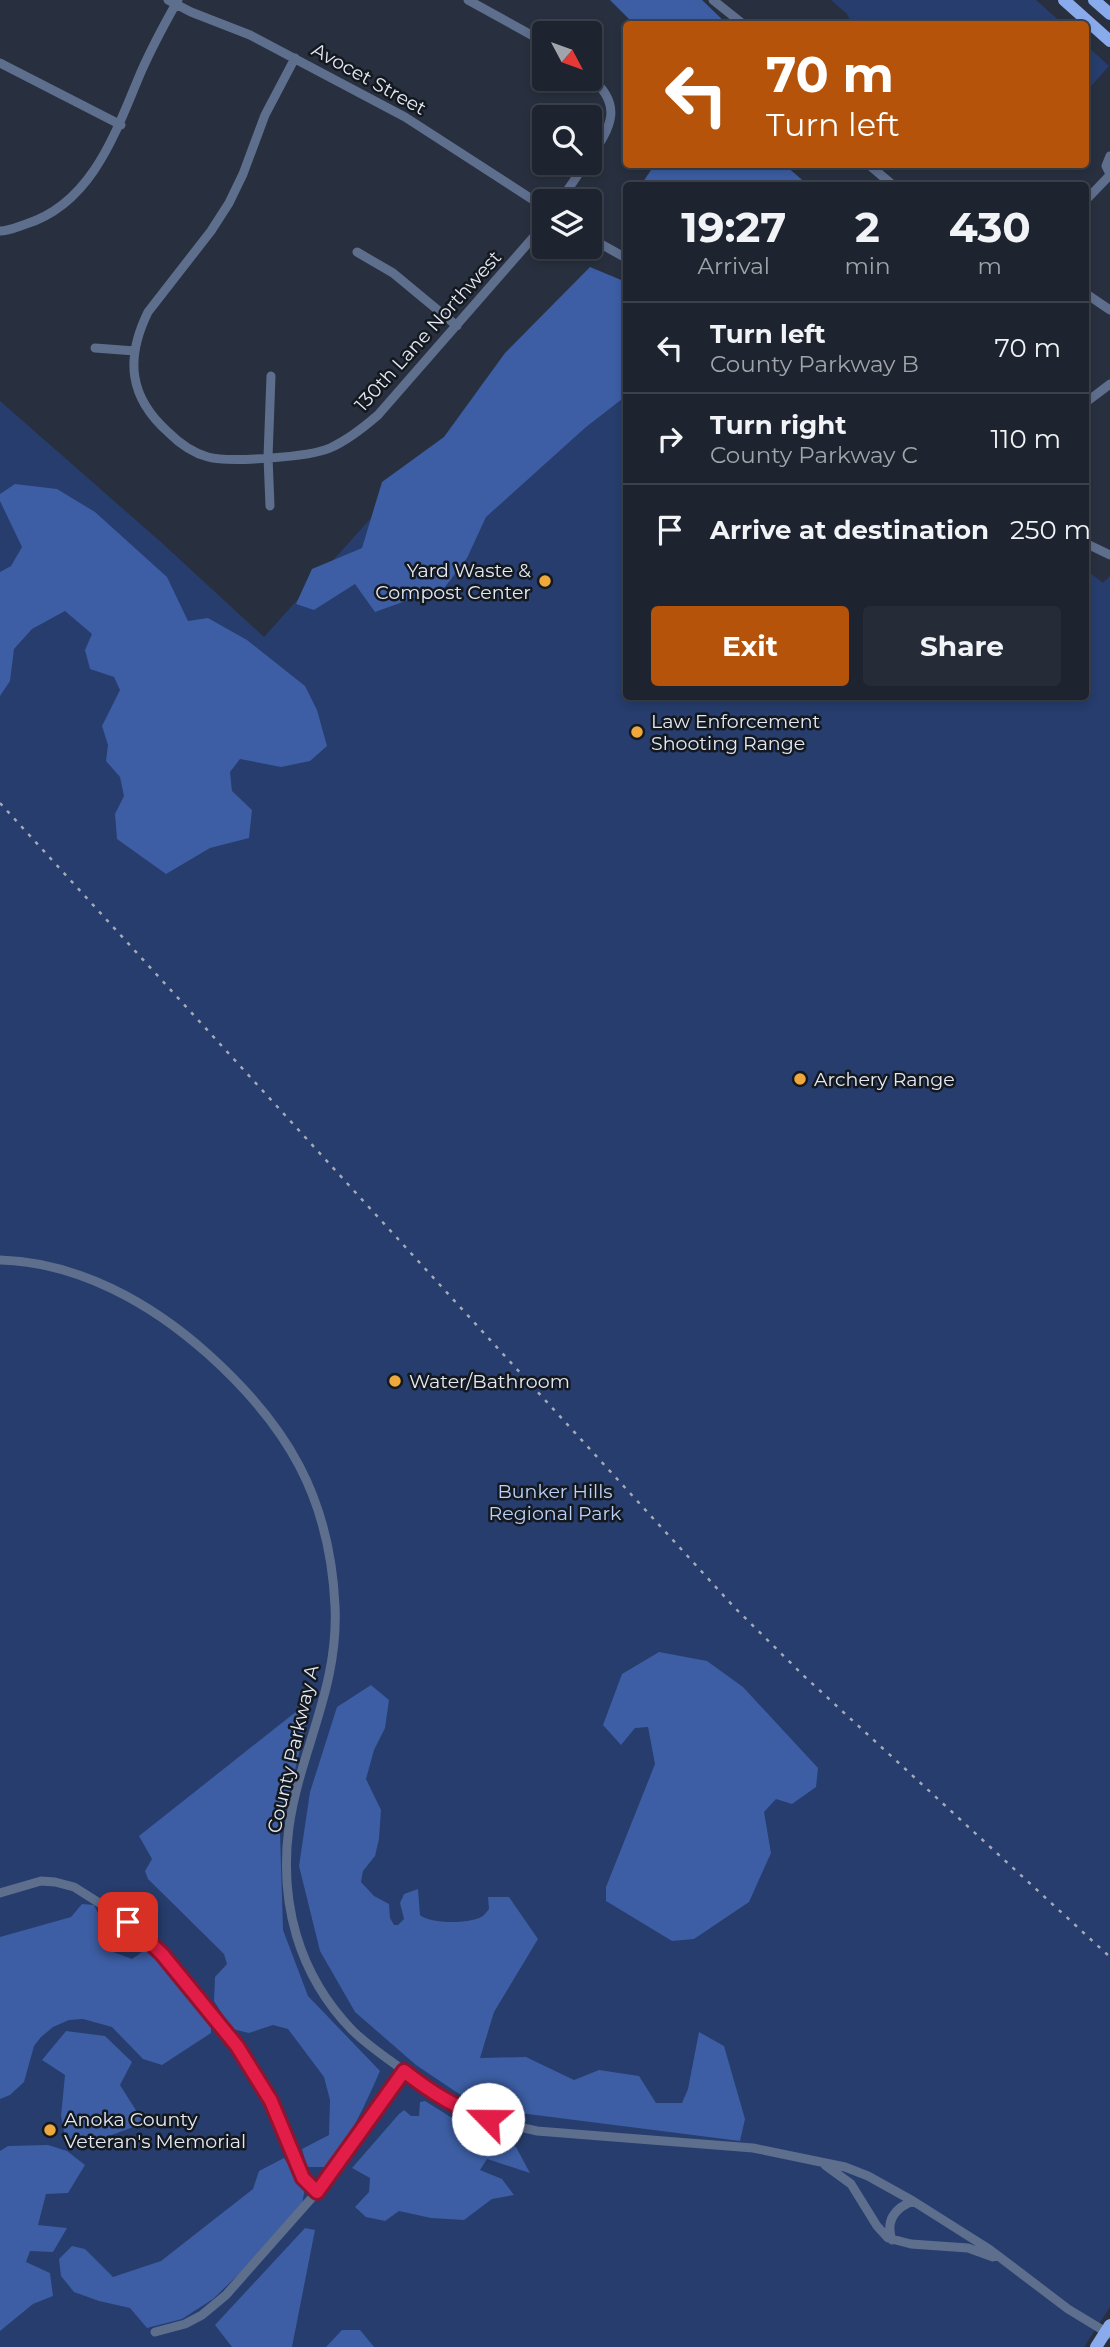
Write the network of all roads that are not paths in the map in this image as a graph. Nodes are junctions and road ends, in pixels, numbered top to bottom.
1 (468, 0) edge
2 (713, 0) edge
3 (1064, 0) edge
4 (1094, 0) edge
5 (174, 1) edge
6 (1110, 14) edge
7 (739, 21) edge
8 (1088, 21) edge
9 (1089, 22) edge
10 (532, 35) edge
11 (1110, 41) edge
12 (295, 58) junction
13 (0, 63) edge
14 (602, 90) edge
15 (121, 125) junction
16 (602, 140) edge
17 (1110, 156) edge
18 (872, 168) edge
19 (1110, 174) edge
20 (889, 182) edge
21 (1089, 197) edge
22 (532, 199) edge
23 (3, 231) edge
24 (532, 239) edge
25 (602, 245) edge
26 (357, 251) dead end
27 (623, 256) edge
28 (1089, 296) edge
29 (1110, 310) edge
30 (457, 326) junction
31 (95, 348) dead end
32 (135, 351) junction
33 (271, 376) dead end
34 (1110, 384) edge
35 (1089, 400) edge
36 (268, 457) junction
37 (270, 506) dead end
38 (1089, 545) edge
39 (1110, 555) edge
40 (0, 1260) edge
41 (0, 1893) edge
42 (404, 2071) junction
43 (823, 2164) junction
44 (317, 2192) junction
45 (913, 2201) junction
46 (892, 2240) junction
47 (1001, 2260) junction
48 (1109, 2330) edge
49 (155, 2332) dead end
50 (1096, 2347) edge

1 - 10 street
2 - 7 street
3 - 8 main road
4 - 6 main road
5 - 12 street, Avocet Street
5 - 15 street
9 - 11 main road
12 - 22 street, Avocet Street
12 - 32 street
13 - 15 street
14 - 16 street
15 - 23 street
17 - 19 street
18 - 20 street
19 - 21 street
24 - 30 street, 130th Lane Northwest
25 - 27 street
26 - 30 street
28 - 29 street
30 - 36 street, 130th Lane Northwest
31 - 32 street
32 - 36 street
33 - 36 street
34 - 35 street
36 - 37 street
38 - 39 street
40 - 42 street, County Parkway A
41 - 44 street
42 - 43 street, County Parkway A
42 - 44 street
43 - 45 street, County Parkway A
43 - 46 street, County Parkway A
44 - 49 street
45 - 46 street
45 - 47 street, County Parkway A
46 - 47 street, County Parkway A
47 - 48 street, County Parkway A
48 - 50 main road

